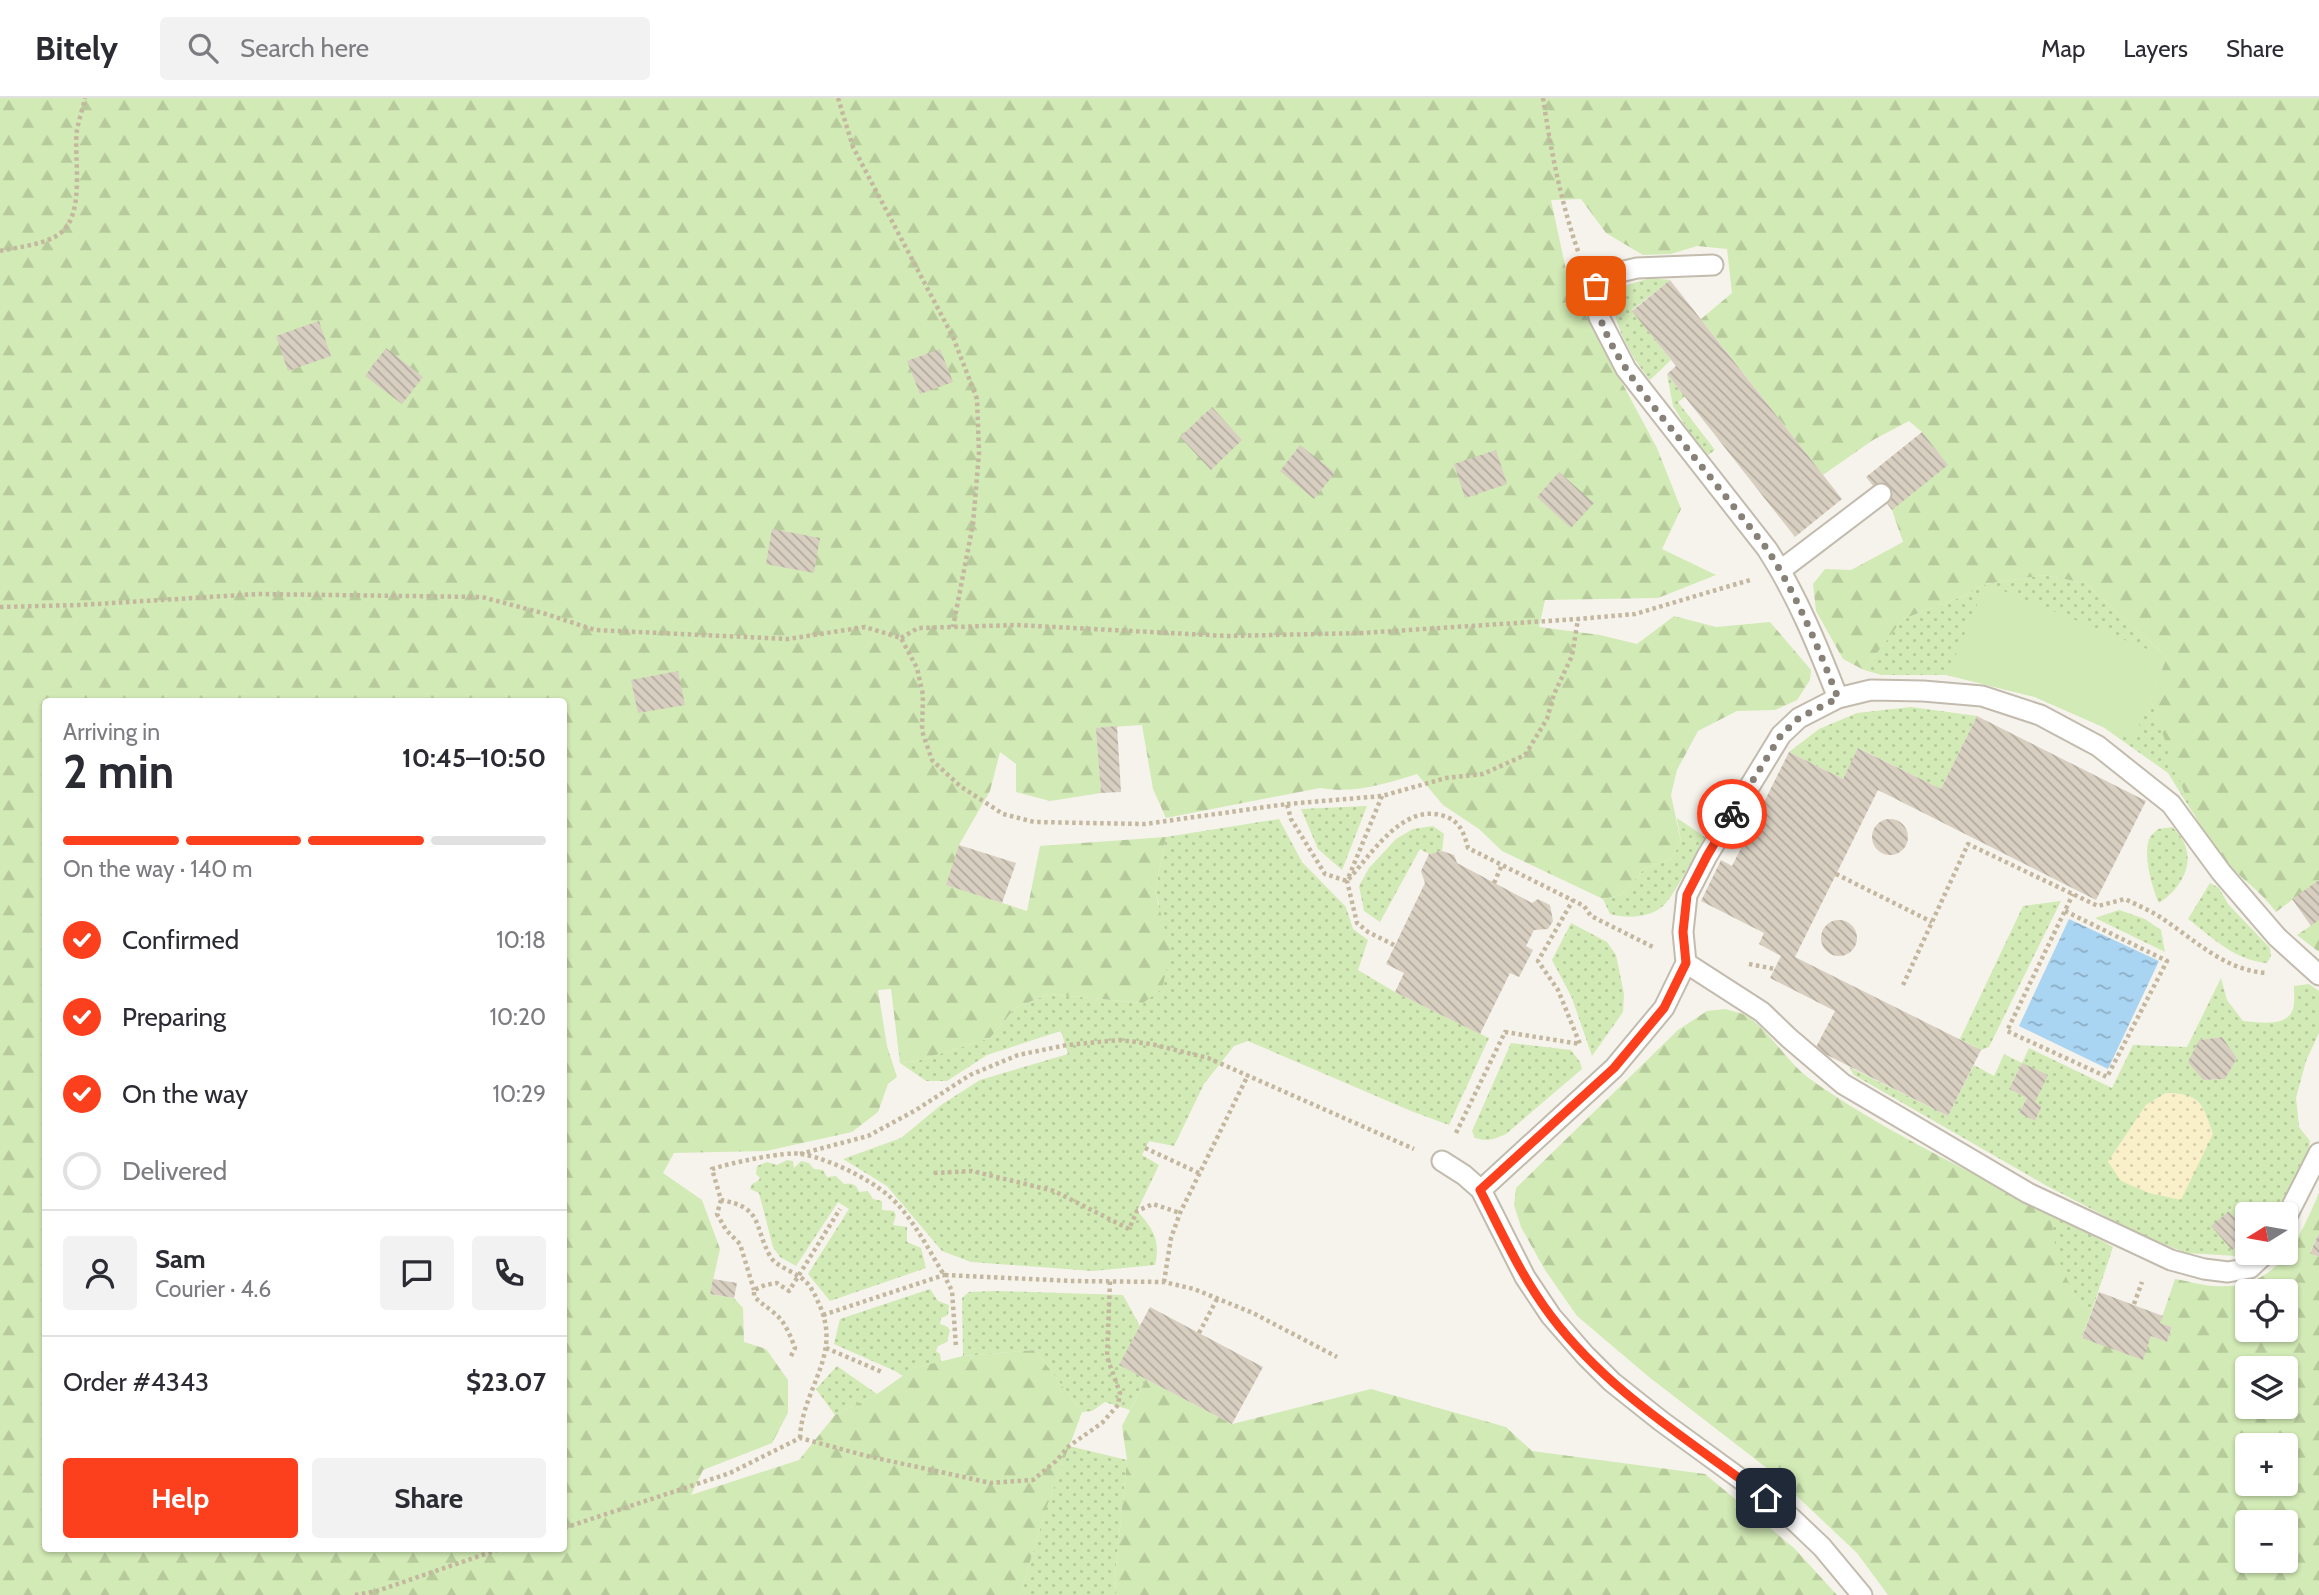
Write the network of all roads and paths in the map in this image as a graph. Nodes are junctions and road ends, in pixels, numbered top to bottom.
1 (85, 98) edge
2 (838, 98) edge
3 (1543, 98) edge
4 (0, 251) edge
5 (1713, 265) dead end
6 (1596, 286) junction
7 (1881, 494) dead end
8 (1781, 570) junction
9 (0, 607) edge
10 (1578, 619) junction
11 (953, 627) junction
12 (901, 638) junction
13 (1838, 698) junction
14 (1382, 796) junction
15 (1287, 804) junction
16 (1502, 865) junction
17 (1836, 874) dead end
18 (1347, 881) junction
19 (1494, 883) dead end
20 (2073, 894) junction
21 (1573, 900) junction
22 (2065, 911) junction
23 (2069, 919) dead end
24 (1932, 922) junction
25 (1621, 931) dead end
26 (1394, 945) dead end
27 (2298, 957) junction
28 (1686, 963) junction
29 (2319, 975) edge
30 (1903, 985) dead end
31 (1248, 1075) junction
32 (1459, 1129) dead end
33 (1395, 1140) dead end
34 (1145, 1148) dead end
35 (2319, 1153) edge
36 (800, 1154) junction
37 (1442, 1161) dead end
38 (934, 1173) dead end
39 (1199, 1173) junction
40 (1480, 1190) junction
41 (721, 1200) junction
42 (2294, 1202) edge
43 (840, 1209) dead end
44 (1180, 1213) junction
45 (2253, 1265) edge
46 (797, 1275) junction
47 (944, 1275) junction
48 (1110, 1281) junction
49 (1164, 1282) junction
50 (754, 1290) junction
51 (1217, 1299) junction
52 (823, 1314) junction
53 (1199, 1333) dead end
54 (956, 1347) dead end
55 (826, 1348) junction
56 (791, 1356) dead end
57 (1337, 1357) dead end
58 (882, 1372) dead end
59 (800, 1438) junction
60 (567, 1527) edge
61 (491, 1552) edge
62 (355, 1595) edge
63 (1862, 1595) edge

1 - 4 path
2 - 11 path
3 - 6 path
5 - 6 lane
6 - 8 lane
7 - 8 lane
8 - 10 path
8 - 13 lane
9 - 12 path
10 - 11 path
10 - 14 path
11 - 12 path
12 - 15 path
13 - 27 lane
13 - 28 lane
14 - 15 path
14 - 18 path
15 - 18 path
16 - 18 path
16 - 19 path
16 - 21 path
17 - 24 path
18 - 26 path
20 - 22 path
20 - 24 path
20 - 27 path
21 - 25 path
21 - 32 path
22 - 22 path
22 - 23 path
24 - 30 path
27 - 29 lane
28 - 40 lane
28 - 45 lane
31 - 33 path
31 - 36 path
31 - 39 path
34 - 39 path
35 - 42 lane
36 - 41 path
36 - 47 path
37 - 40 lane
38 - 44 path
39 - 44 path
40 - 63 lane
41 - 46 path
41 - 50 path
43 - 46 path
44 - 49 path
46 - 50 path
46 - 52 path
47 - 48 path
47 - 52 path
47 - 54 path
48 - 49 path
48 - 59 path
49 - 51 path
50 - 56 path
51 - 53 path
51 - 57 path
52 - 55 path
55 - 58 path
55 - 59 path
59 - 60 path
61 - 62 path

